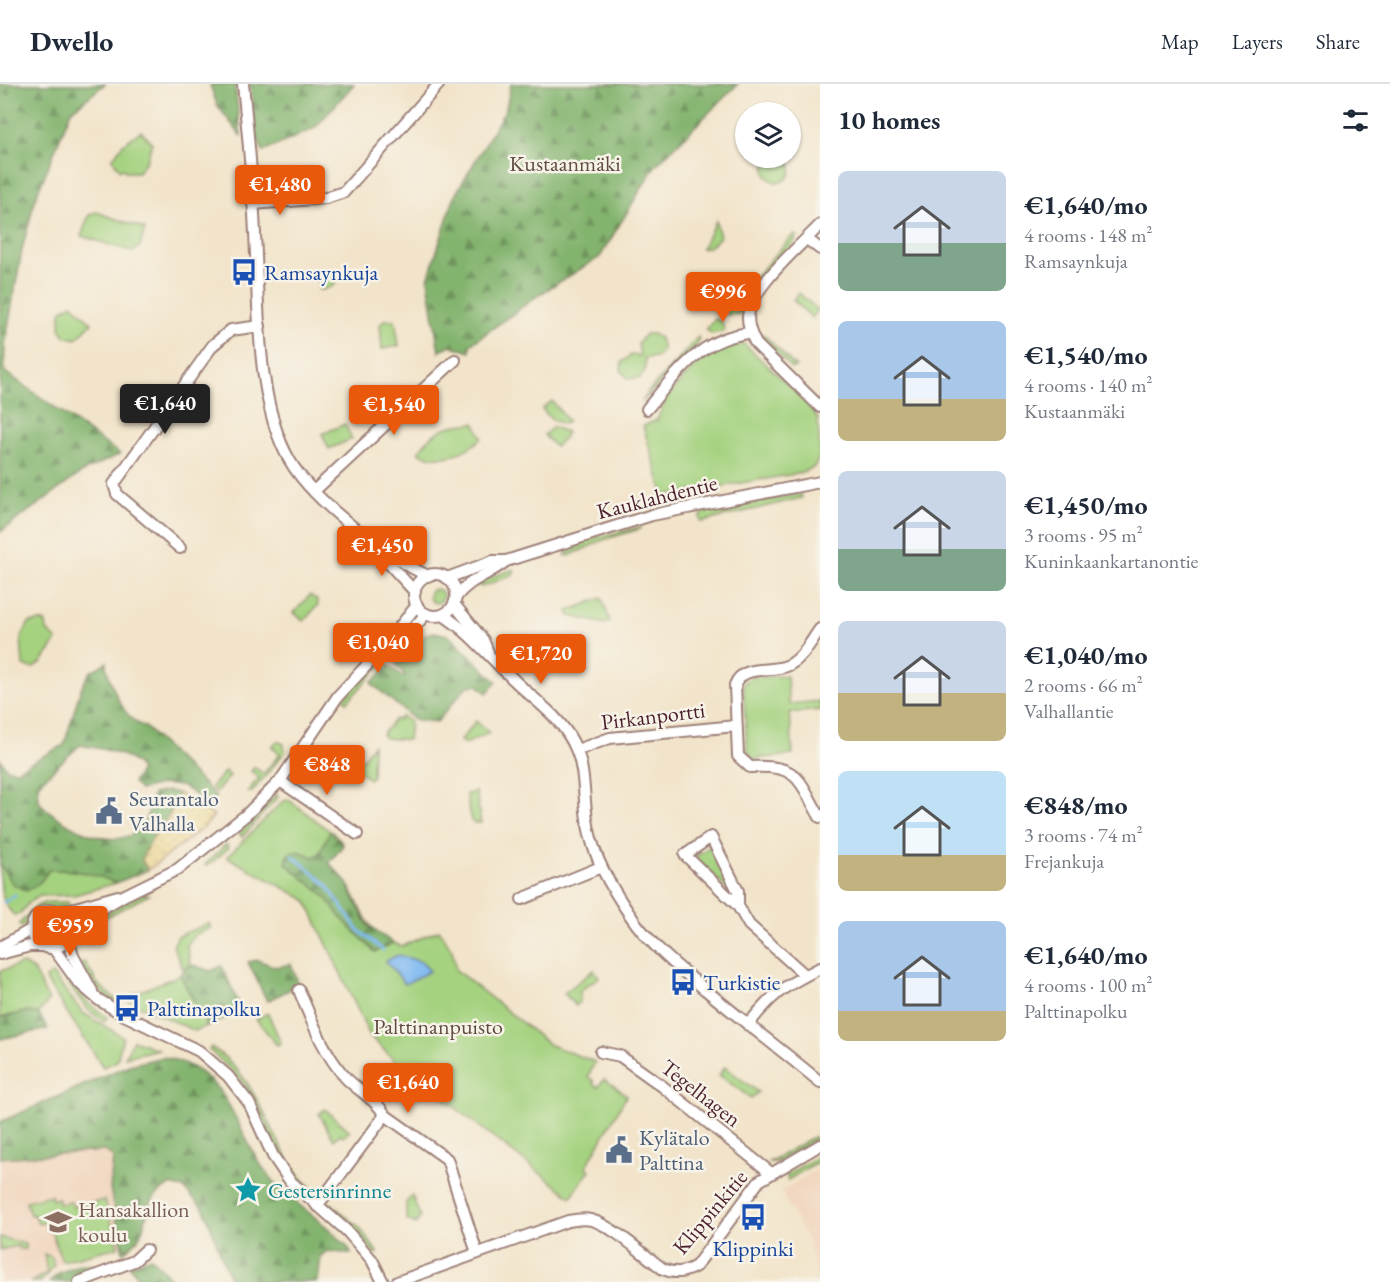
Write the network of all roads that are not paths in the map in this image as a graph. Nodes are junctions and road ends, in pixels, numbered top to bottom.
1 (243, 84) edge
2 (439, 84) edge
3 (253, 204) junction
4 (820, 225) edge
5 (807, 238) junction
6 (820, 249) edge
7 (260, 326) junction
8 (750, 333) junction
9 (455, 360) dead end
10 (820, 406) edge
11 (647, 409) dead end
12 (820, 482) edge
13 (314, 491) junction
14 (378, 546) junction
15 (180, 548) dead end
16 (506, 561) junction
17 (428, 576) junction
18 (447, 578) junction
19 (415, 592) junction
20 (455, 601) junction
21 (417, 605) junction
22 (426, 614) junction
23 (443, 615) junction
24 (820, 629) edge
25 (382, 649) junction
26 (488, 653) junction
27 (736, 726) junction
28 (577, 750) junction
29 (280, 781) junction
30 (820, 818) edge
31 (357, 834) dead end
32 (601, 867) junction
33 (125, 895) junction
34 (522, 898) dead end
35 (738, 906) junction
36 (61, 912) junction
37 (70, 927) junction
38 (32, 929) junction
39 (68, 939) junction
40 (42, 946) junction
41 (0, 947) edge
42 (54, 949) junction
43 (0, 954) edge
44 (820, 968) edge
45 (805, 975) junction
46 (300, 990) dead end
47 (93, 994) junction
48 (748, 1024) junction
49 (601, 1052) dead end
50 (820, 1082) edge
51 (385, 1115) junction
52 (820, 1145) edge
53 (771, 1173) junction
54 (317, 1206) junction
55 (146, 1250) dead end
56 (477, 1253) junction
57 (79, 1282) edge
58 (383, 1282) edge
59 (397, 1282) edge

1 - 3 street
2 - 3 street
3 - 7 street
4 - 5 street
5 - 6 street
5 - 8 street
7 - 13 street
7 - 15 street
8 - 10 street
8 - 11 street
9 - 13 street
12 - 16 street, Kauklahdentie
13 - 14 street
14 - 17 street
14 - 19 street
16 - 18 street, Kauklahdentie
16 - 20 street, Kauklahdentie
17 - 18 street
17 - 19 street
18 - 20 street
19 - 21 street
20 - 23 street
20 - 26 street
21 - 22 street
21 - 25 street
22 - 23 street
22 - 25 street
23 - 26 street
24 - 27 street
25 - 29 street
26 - 28 street
27 - 28 street, Pirkanportti
27 - 30 street
28 - 32 street
29 - 31 street
29 - 33 street
32 - 34 street
32 - 48 street
33 - 36 street
33 - 37 street
35 - 35 street
35 - 45 street
36 - 37 street
36 - 38 street
37 - 39 street
38 - 40 street
38 - 41 street
39 - 42 street
39 - 47 street
40 - 42 street
40 - 43 street
42 - 47 street
44 - 45 street
45 - 48 street
46 - 51 street
47 - 54 street
48 - 50 street
49 - 53 street, Tegelhagen
51 - 54 street
51 - 56 street
52 - 53 street, Klippinkitie
53 - 56 street, Klippinkitie
54 - 58 street
55 - 57 street
56 - 59 street, Klippinkitie

